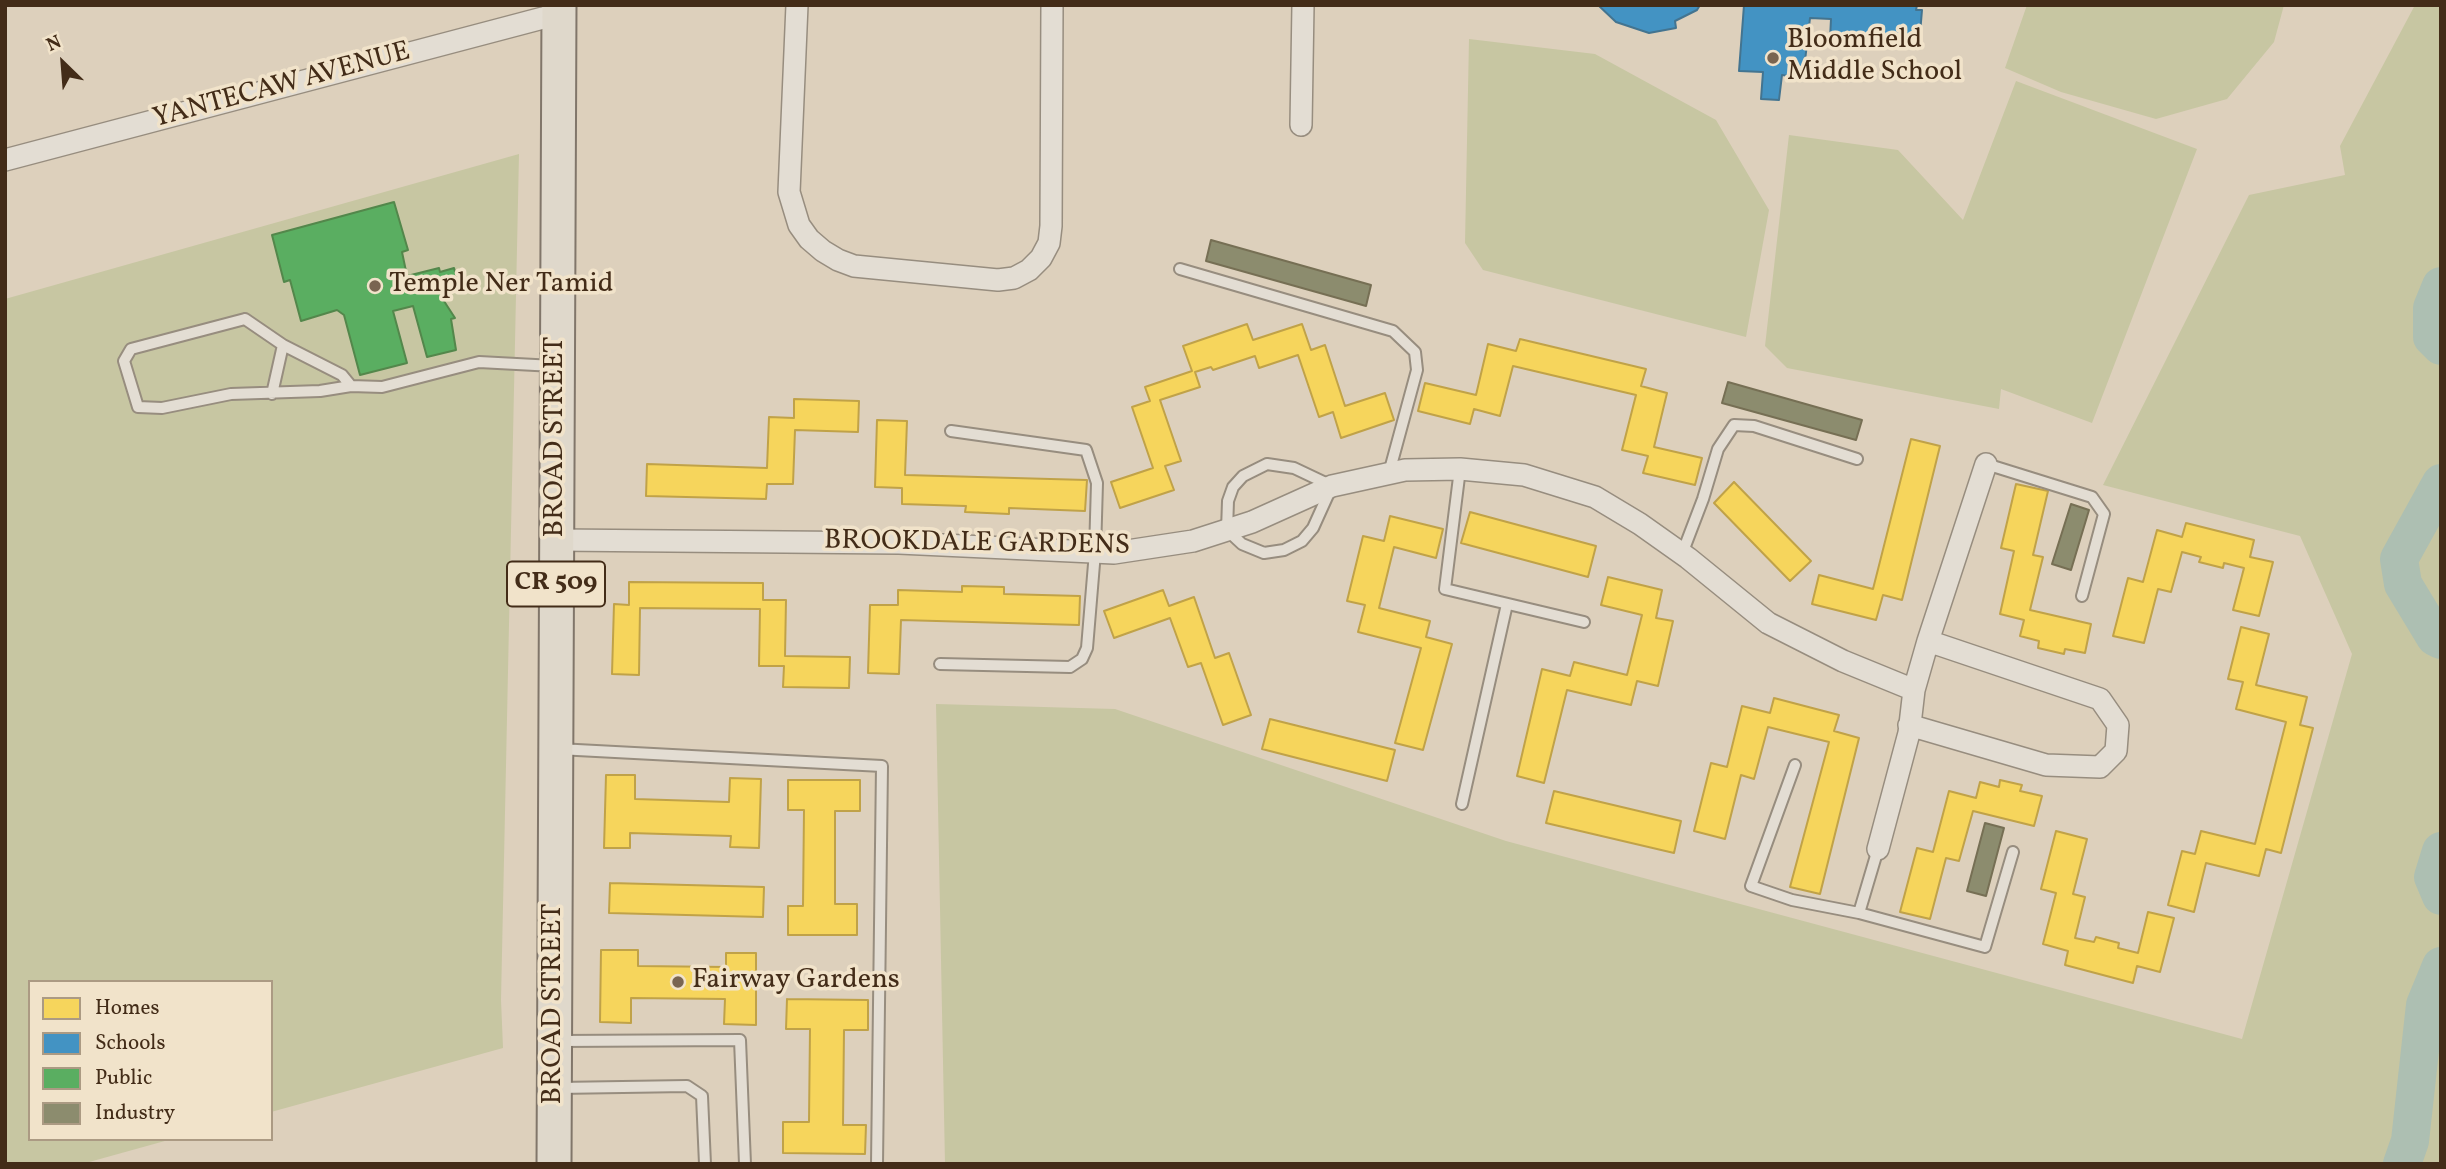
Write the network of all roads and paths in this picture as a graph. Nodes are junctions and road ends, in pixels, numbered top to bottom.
1 (797, 5) edge
2 (1052, 5) edge
3 (1303, 5) edge
4 (559, 10) edge
5 (1301, 125) dead end
6 (5, 160) edge
7 (1180, 269) dead end
8 (283, 345) junction
9 (557, 366) junction
10 (351, 386) junction
11 (272, 394) junction
12 (951, 431) dead end
13 (1857, 459) dead end
14 (1986, 464) joint
15 (1460, 469) junction
16 (1389, 473) junction
17 (1332, 486) junction
18 (1227, 530) junction
19 (556, 540) junction
20 (1095, 552) junction
21 (1682, 554) junction
22 (2082, 596) dead end
23 (1507, 604) junction
24 (1584, 622) dead end
25 (1928, 641) junction
26 (940, 664) dead end
27 (1914, 690) junction
28 (1909, 725) junction
29 (556, 749) junction
30 (1795, 765) dead end
31 (1462, 804) dead end
32 (1878, 849) joint
33 (2013, 852) dead end
34 (1859, 913) junction
35 (555, 1041) junction
36 (555, 1088) junction
37 (555, 1164) edge
38 (705, 1164) edge
39 (744, 1164) edge
40 (877, 1164) edge

1 - 2 street
3 - 5 street
4 - 6 street, YANTECAW AVENUE
4 - 9 main road, BROAD STREET / CR 509
7 - 16 lane
8 - 10 lane
8 - 11 lane
8 - 11 lane
9 - 10 lane
9 - 19 main road, BROAD STREET / CR 509
10 - 11 lane
12 - 20 lane
13 - 21 lane
14 - 22 lane
14 - 25 street
15 - 16 street, BROOKDALE GARDENS
15 - 21 street, BROOKDALE GARDENS
15 - 23 lane
16 - 17 street, BROOKDALE GARDENS
17 - 18 street, BROOKDALE GARDENS
17 - 18 lane
17 - 18 lane
18 - 20 street, BROOKDALE GARDENS
19 - 20 street, BROOKDALE GARDENS
19 - 29 main road, BROAD STREET / CR 509
20 - 26 lane
21 - 27 street, BROOKDALE GARDENS
23 - 24 lane
23 - 31 lane
25 - 27 street
25 - 28 street
27 - 28 street
28 - 32 street
29 - 35 main road, BROAD STREET / CR 509
29 - 40 lane
30 - 34 lane
32 - 34 lane
33 - 34 lane
35 - 36 main road, BROAD STREET / CR 509
35 - 39 lane
36 - 37 main road, BROAD STREET / CR 509
36 - 38 lane

